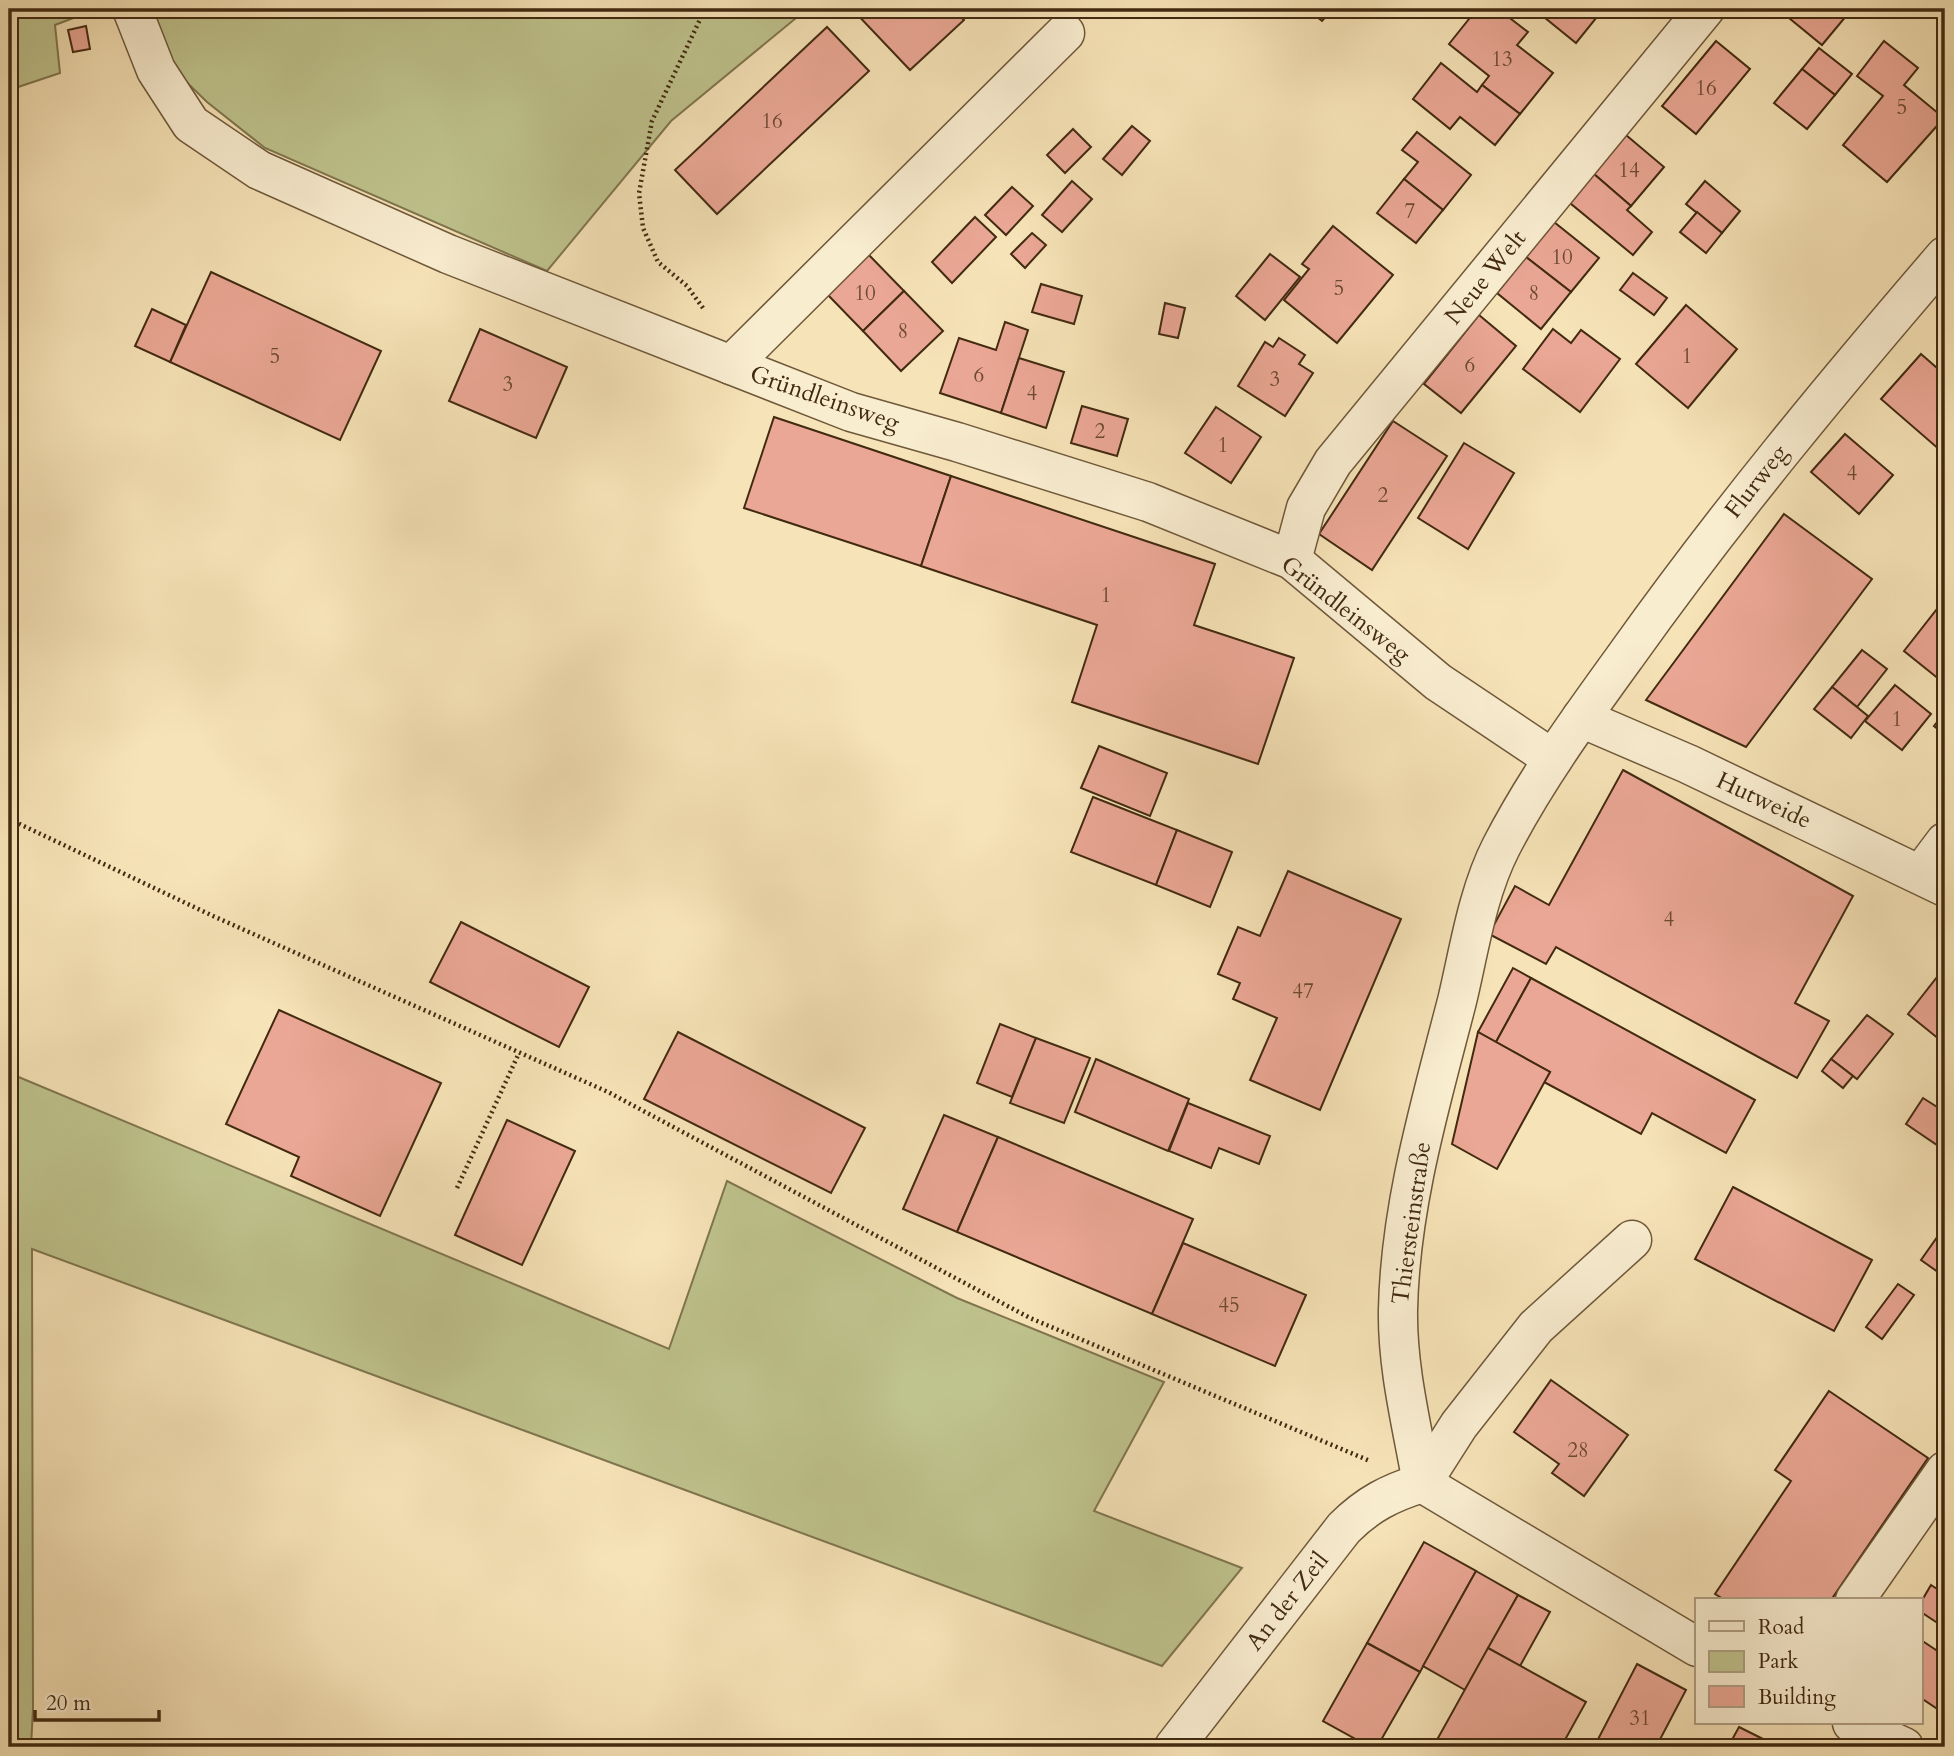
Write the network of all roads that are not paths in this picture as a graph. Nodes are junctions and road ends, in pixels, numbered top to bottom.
1 (132, 9) edge
2 (1705, 9) edge
3 (1065, 33) dead end
4 (1945, 256) edge
5 (720, 360) junction
6 (1292, 560) junction
7 (1581, 718) junction
8 (1553, 759) junction
9 (1945, 842) edge
10 (1933, 881) edge
11 (1632, 1240) dead end
12 (1945, 1471) edge
13 (1423, 1483) junction
14 (1856, 1598) edge
15 (1695, 1646) edge
16 (1854, 1724) edge
17 (1174, 1747) edge
18 (1904, 1747) edge

1 - 5 street, Gründleinsweg
2 - 6 street, Neue Welt
3 - 5 street
4 - 7 street, Flurweg
5 - 6 street, Gründleinsweg
6 - 8 street, Gründleinsweg
7 - 8 street, Thiersteinstraße
7 - 10 street, Hutweide
8 - 13 street, Thiersteinstraße
9 - 10 street
11 - 13 street
12 - 14 street
13 - 15 street
13 - 17 street, An der Zeil
16 - 18 street

